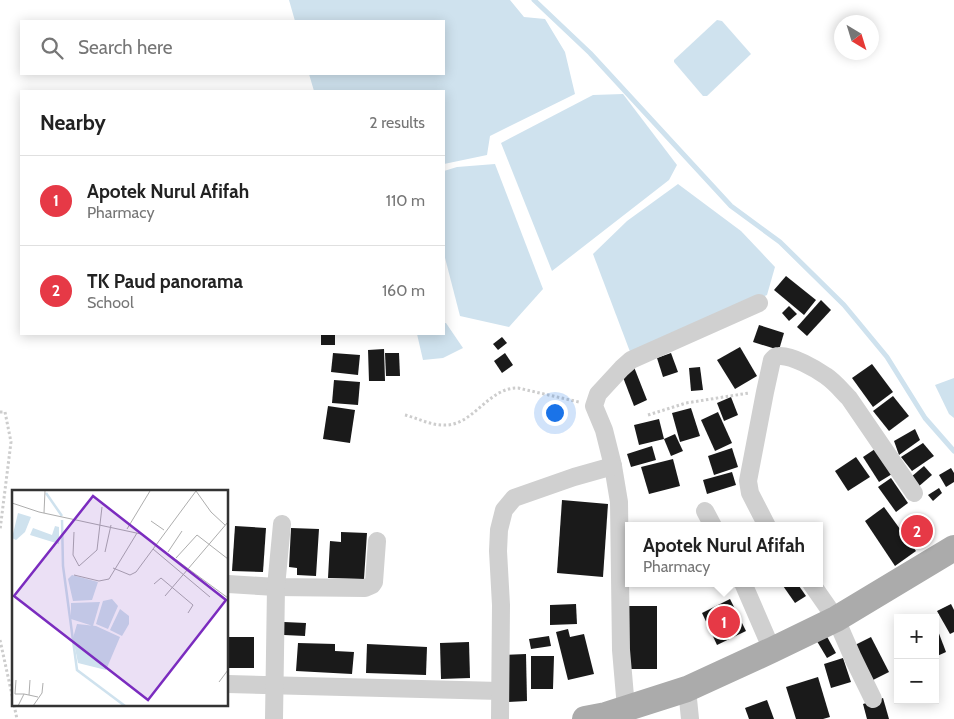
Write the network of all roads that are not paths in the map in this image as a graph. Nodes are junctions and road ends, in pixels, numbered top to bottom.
1 (759, 302) dead end
2 (613, 466) junction
3 (914, 493) dead end
4 (765, 522) edge
5 (282, 524) dead end
6 (377, 541) dead end
7 (954, 548) edge
8 (229, 584) edge
9 (276, 587) junction
10 (745, 587) edge
11 (813, 587) edge
12 (836, 619) junction
13 (772, 650) junction
14 (229, 684) edge
15 (274, 686) junction
16 (687, 689) junction
17 (500, 691) junction
18 (873, 699) dead end
19 (626, 708) junction
20 (274, 719) edge
21 (500, 719) edge
22 (585, 719) edge
23 (690, 719) edge

1 - 2 street
2 - 17 street
2 - 19 street
3 - 4 street
5 - 9 street
6 - 9 street
7 - 12 main road
8 - 9 street
9 - 15 street
10 - 13 street
11 - 12 street
12 - 13 main road
12 - 18 street
13 - 16 main road
14 - 15 street
15 - 17 street
15 - 20 street
16 - 19 main road
16 - 23 street
17 - 21 street
19 - 22 main road

